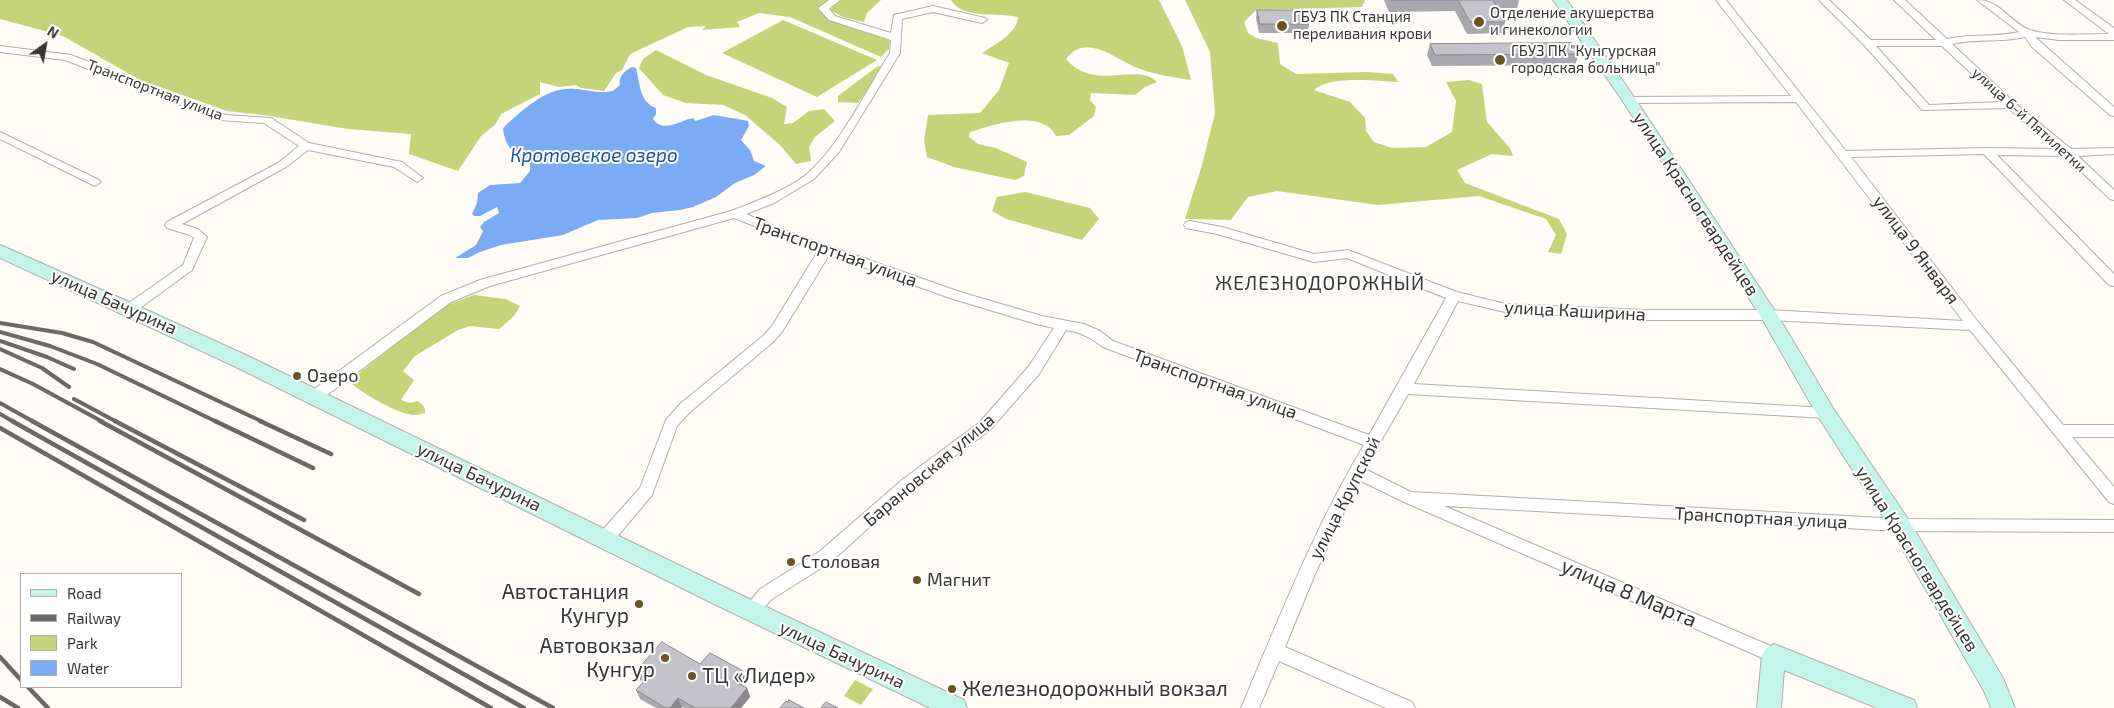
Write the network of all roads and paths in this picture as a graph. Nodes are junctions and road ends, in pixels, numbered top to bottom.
1 (835, 0) edge
2 (1560, 0) edge
3 (1721, 0) edge
4 (1824, 0) edge
5 (1899, 0) edge
6 (1982, 0) edge
7 (2069, 0) edge
8 (982, 20) dead end
9 (2027, 33) junction
10 (2114, 33) edge
11 (2114, 37) edge
12 (896, 38) junction
13 (1868, 42) junction
14 (1945, 43) junction
15 (3, 51) edge
16 (1799, 99) junction
17 (1629, 100) junction
18 (2011, 105) junction
19 (1926, 108) joint
20 (2114, 113) edge
21 (0, 135) edge
22 (306, 146) junction
23 (1987, 151) junction
24 (2114, 151) edge
25 (2068, 153) junction
26 (1843, 154) junction
27 (417, 178) dead end
28 (95, 182) dead end
29 (2114, 196) edge
30 (735, 214) junction
31 (1190, 225) dead end
32 (826, 249) junction
33 (0, 251) edge
34 (2114, 282) edge
35 (1454, 296) junction
36 (131, 308) junction
37 (1769, 314) junction
38 (1062, 325) junction
39 (1974, 326) junction
40 (1404, 390) junction
41 (314, 397) junction
42 (1826, 413) junction
43 (2061, 431) junction
44 (2114, 431) edge
45 (1372, 442) junction
46 (1356, 472) junction
47 (1409, 498) junction
48 (2114, 498) edge
49 (1900, 526) junction
50 (2114, 526) edge
51 (605, 539) junction
52 (750, 611) junction
53 (1275, 651) junction
54 (1774, 655) junction
55 (955, 708) edge
56 (1250, 708) edge
57 (1406, 708) edge
58 (1769, 708) edge
59 (1905, 708) edge
60 (2003, 708) edge

1 - 12 street
2 - 17 street, улица Красногвардейцев
3 - 16 street, улица 9 Января
4 - 13 street
5 - 14 street, улица 6-й Пятилетки
6 - 9 street
7 - 10 street
8 - 12 street
9 - 11 street
9 - 14 street
9 - 20 street
12 - 30 street
13 - 14 street
13 - 19 street
14 - 18 street, улица 6-й Пятилетки
15 - 22 street, Транспортная улица
16 - 17 street
16 - 26 street, улица 9 Января
17 - 37 street, улица Красногвардейцев
18 - 19 street
18 - 25 street, улица 6-й Пятилетки
21 - 28 street
22 - 27 street, Транспортная улица
22 - 36 street
23 - 25 street
23 - 26 street
23 - 34 street
24 - 25 street
25 - 29 street, улица 6-й Пятилетки
26 - 39 street, улица 9 Января
30 - 32 street, Транспортная улица
30 - 41 street, Транспортная улица
31 - 35 street, улица Каширина
32 - 38 street, Транспортная улица
32 - 51 street
33 - 36 street, улица Бачурина
35 - 37 street, улица Каширина
35 - 40 street, улица Крупской
36 - 41 street, улица Бачурина
37 - 39 street, улица Каширина
37 - 42 street, улица Красногвардейцев
38 - 45 street, Транспортная улица
38 - 52 street, Барановская улица
39 - 43 street, улица 9 Января
40 - 42 street
40 - 45 street, улица Крупской
41 - 51 street, улица Бачурина
42 - 49 street, улица Красногвардейцев
43 - 44 street
43 - 48 street, улица 9 Января
45 - 46 street, улица Крупской
46 - 47 street, улица 8 Марта
46 - 53 street, улица Крупской
47 - 49 street, Транспортная улица
47 - 54 street, улица 8 Марта
49 - 50 street, Транспортная улица
49 - 60 street, улица Красногвардейцев
51 - 52 street, улица Бачурина
52 - 55 street, улица Бачурина
53 - 56 street, улица Крупской
53 - 57 street
54 - 58 street
54 - 59 street, улица 8 Марта

